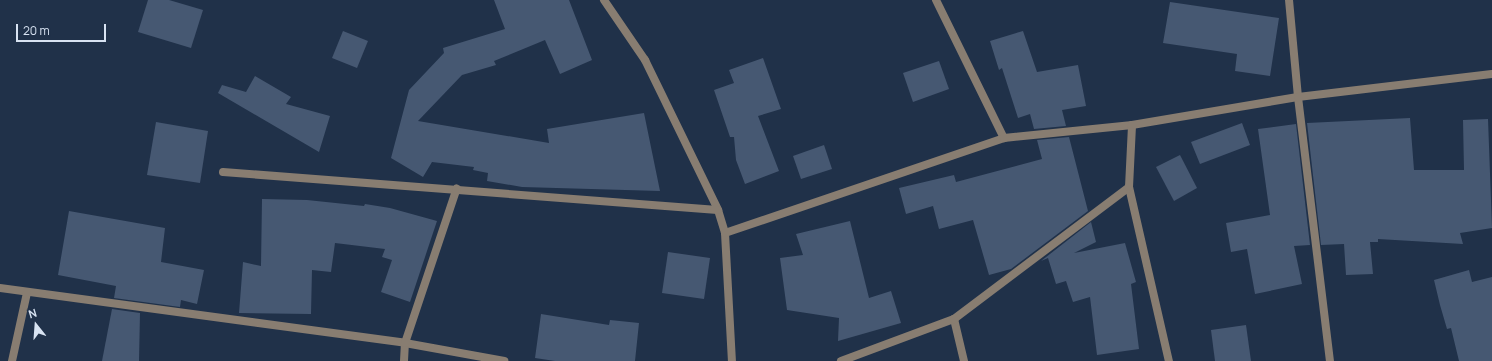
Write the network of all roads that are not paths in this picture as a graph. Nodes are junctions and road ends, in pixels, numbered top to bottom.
1 (604, 0) edge
2 (936, 0) edge
3 (1289, 0) edge
4 (1492, 74) edge
5 (1298, 97) junction
6 (1132, 125) junction
7 (1004, 138) junction
8 (223, 172) dead end
9 (1129, 187) junction
10 (457, 188) junction
11 (718, 210) junction
12 (725, 233) junction
13 (0, 288) edge
14 (27, 293) junction
15 (954, 318) junction
16 (405, 344) junction
17 (12, 361) edge
18 (404, 361) edge
19 (504, 361) edge
20 (732, 361) edge
21 (841, 361) edge
22 (964, 361) edge
23 (1169, 361) edge
24 (1330, 361) edge

1 - 11 street
2 - 7 street
3 - 5 street
4 - 5 street
5 - 6 street
5 - 24 street
6 - 7 street
6 - 9 street
7 - 12 street
8 - 10 street
9 - 15 street
9 - 23 street
10 - 11 street
10 - 16 street
11 - 12 street
12 - 20 street
13 - 14 street
14 - 16 street
14 - 17 street
15 - 21 street
15 - 22 street
16 - 18 street
16 - 19 street

